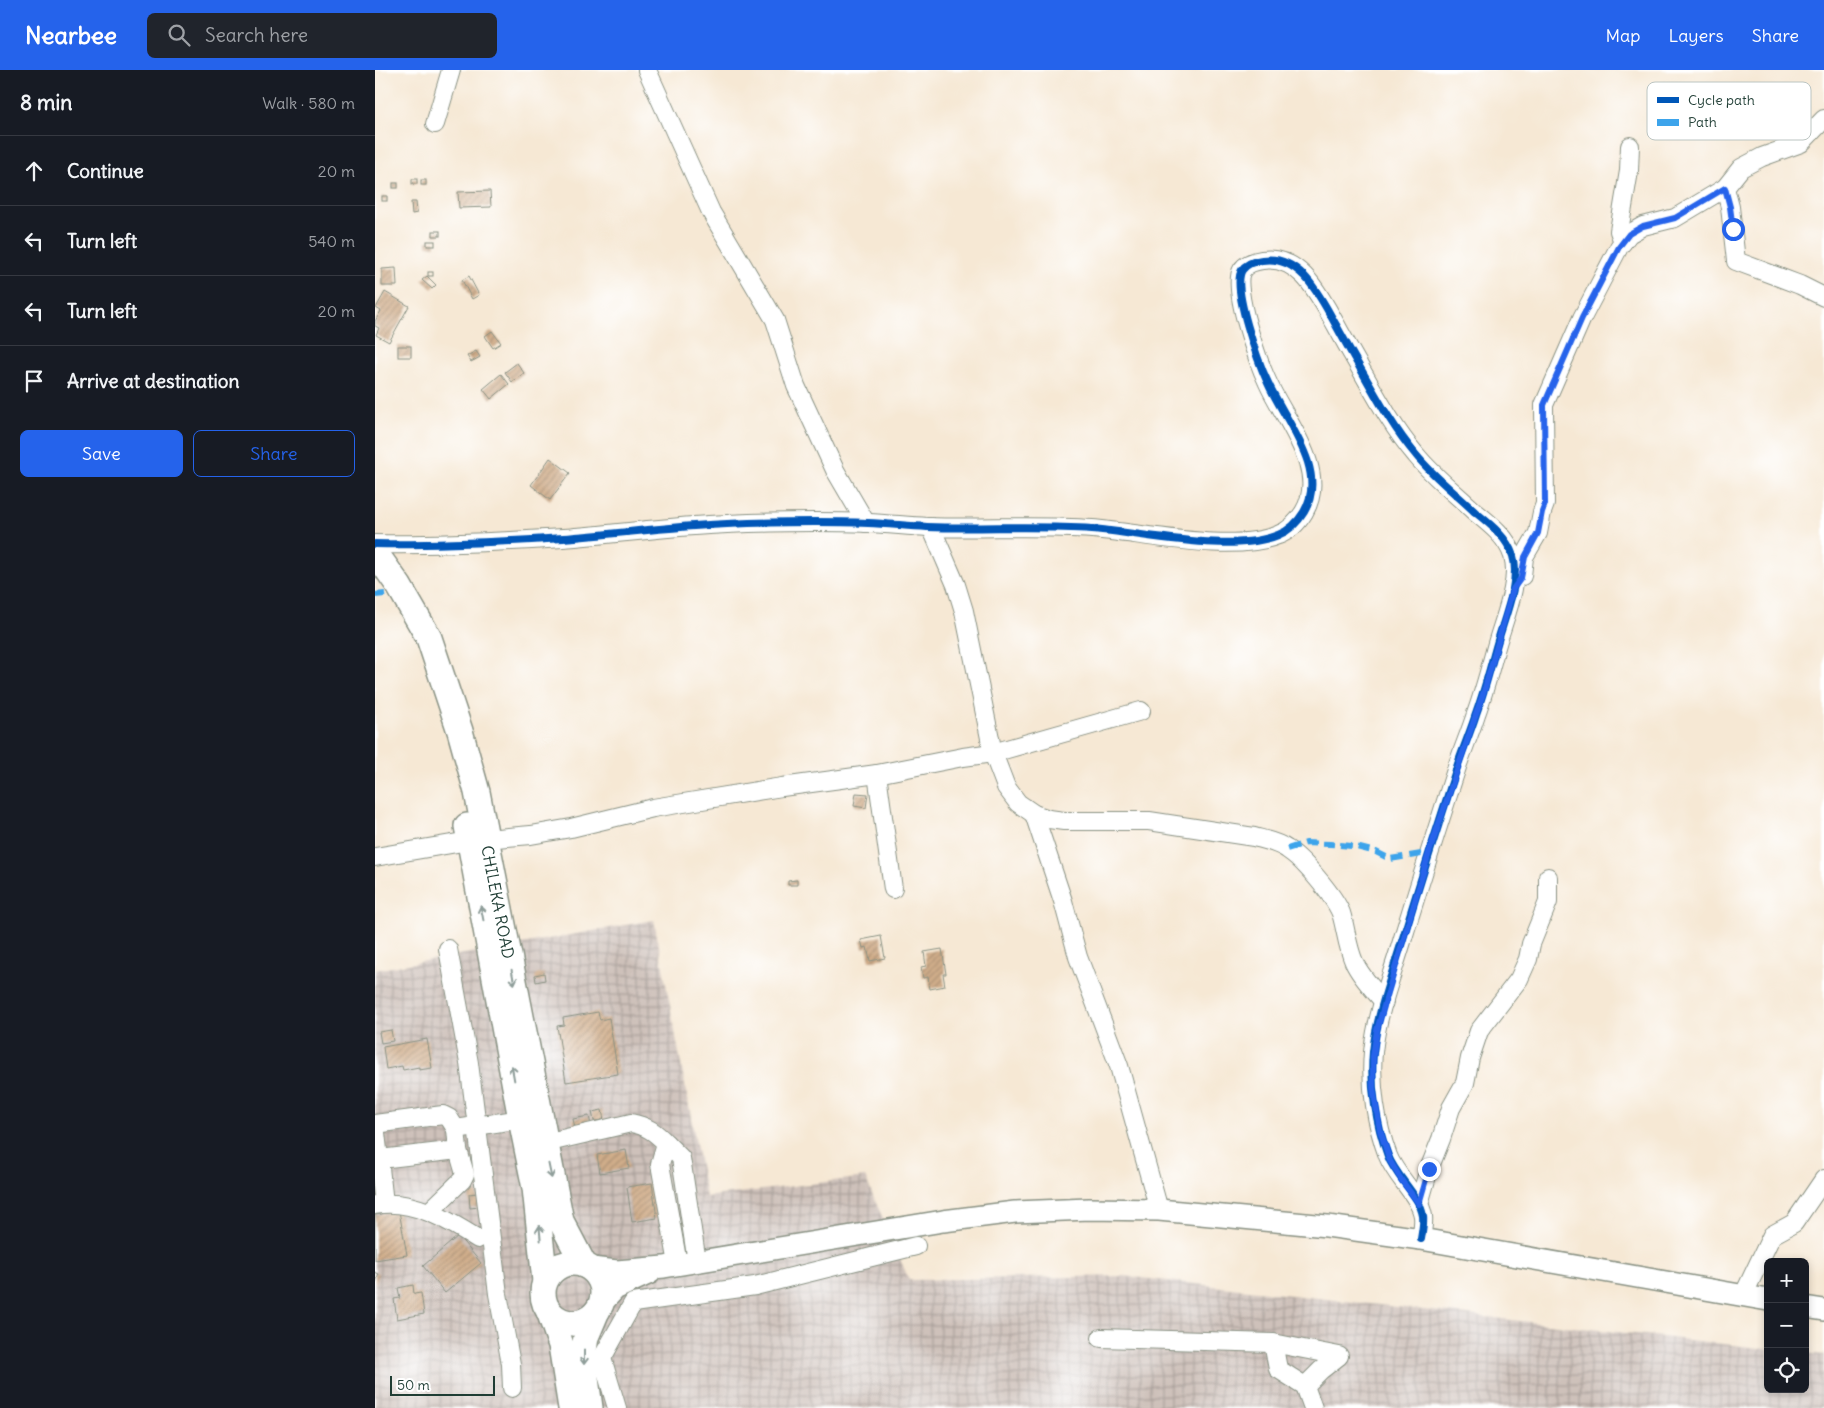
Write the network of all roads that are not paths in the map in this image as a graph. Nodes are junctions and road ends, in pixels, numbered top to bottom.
1 (451, 70) edge
2 (647, 70) edge
3 (1824, 119) edge
4 (435, 124) dead end
5 (1811, 133) edge
6 (1804, 140) edge
7 (1630, 146) dead end
8 (1725, 188) junction
9 (1623, 242) junction
10 (1824, 297) edge
11 (866, 523) junction
12 (931, 528) junction
13 (375, 544) edge
14 (375, 552) edge
15 (375, 579) edge
16 (1513, 589) junction
17 (1141, 711) dead end
18 (993, 753) junction
19 (877, 774) junction
20 (1034, 814) junction
21 (477, 840) junction
22 (375, 857) edge
23 (1548, 877) dead end
24 (893, 889) dead end
25 (448, 949) dead end
26 (1384, 1002) junction
27 (521, 1119) junction
28 (375, 1124) edge
29 (478, 1125) junction
30 (457, 1129) junction
31 (545, 1143) junction
32 (459, 1150) junction
33 (380, 1159) junction
34 (1824, 1179) edge
35 (380, 1204) edge
36 (1419, 1204) junction
37 (1159, 1210) junction
38 (429, 1212) junction
39 (478, 1239) dead end
40 (1421, 1239) junction
41 (916, 1246) dead end
42 (680, 1264) junction
43 (588, 1267) junction
44 (545, 1281) junction
45 (1743, 1296) junction
46 (1764, 1299) edge
47 (599, 1307) junction
48 (1809, 1308) edge
49 (1824, 1310) edge
50 (549, 1311) junction
51 (1101, 1338) dead end
52 (1273, 1343) junction
53 (1305, 1386) junction
54 (512, 1388) dead end
55 (571, 1408) edge
56 (590, 1408) edge
57 (617, 1408) edge
58 (1313, 1408) edge

1 - 4 street
2 - 11 street
3 - 5 street
6 - 8 street
7 - 9 street
8 - 9 street
8 - 10 street
9 - 16 street
11 - 12 street
11 - 13 street
12 - 16 street
12 - 18 street
14 - 21 highway, CHILEKA ROAD
15 - 21 highway
16 - 26 street
17 - 18 street
18 - 19 street
18 - 20 street
19 - 21 street
19 - 24 street
20 - 26 street
20 - 37 street
21 - 22 street
27 -> 21 highway, CHILEKA ROAD
21 -> 31 highway, CHILEKA ROAD
23 - 36 street
25 - 29 street
26 - 36 street
27 - 29 street
44 -> 27 highway, CHILEKA ROAD
28 - 30 street
28 - 33 street
29 - 30 street
29 - 54 street
30 - 32 street
31 - 42 street
31 -> 43 highway, CHILEKA ROAD
32 - 33 street
32 - 38 street
33 - 35 street
34 - 45 street
35 - 38 street
36 - 40 street
37 - 40 main road
37 - 42 main road
38 - 39 street
40 - 45 main road
41 - 57 street
42 - 43 main road
42 - 47 main road
43 - 44 highway
43 - 47 highway, CHILEKA ROAD
44 - 50 highway, CHILEKA ROAD
45 - 46 main road
47 - 50 highway
47 -> 56 highway, CHILEKA ROAD
48 - 49 main road
50 - 55 highway, CHILEKA ROAD
51 - 52 street
52 - 53 street
52 - 53 street
53 - 58 street

